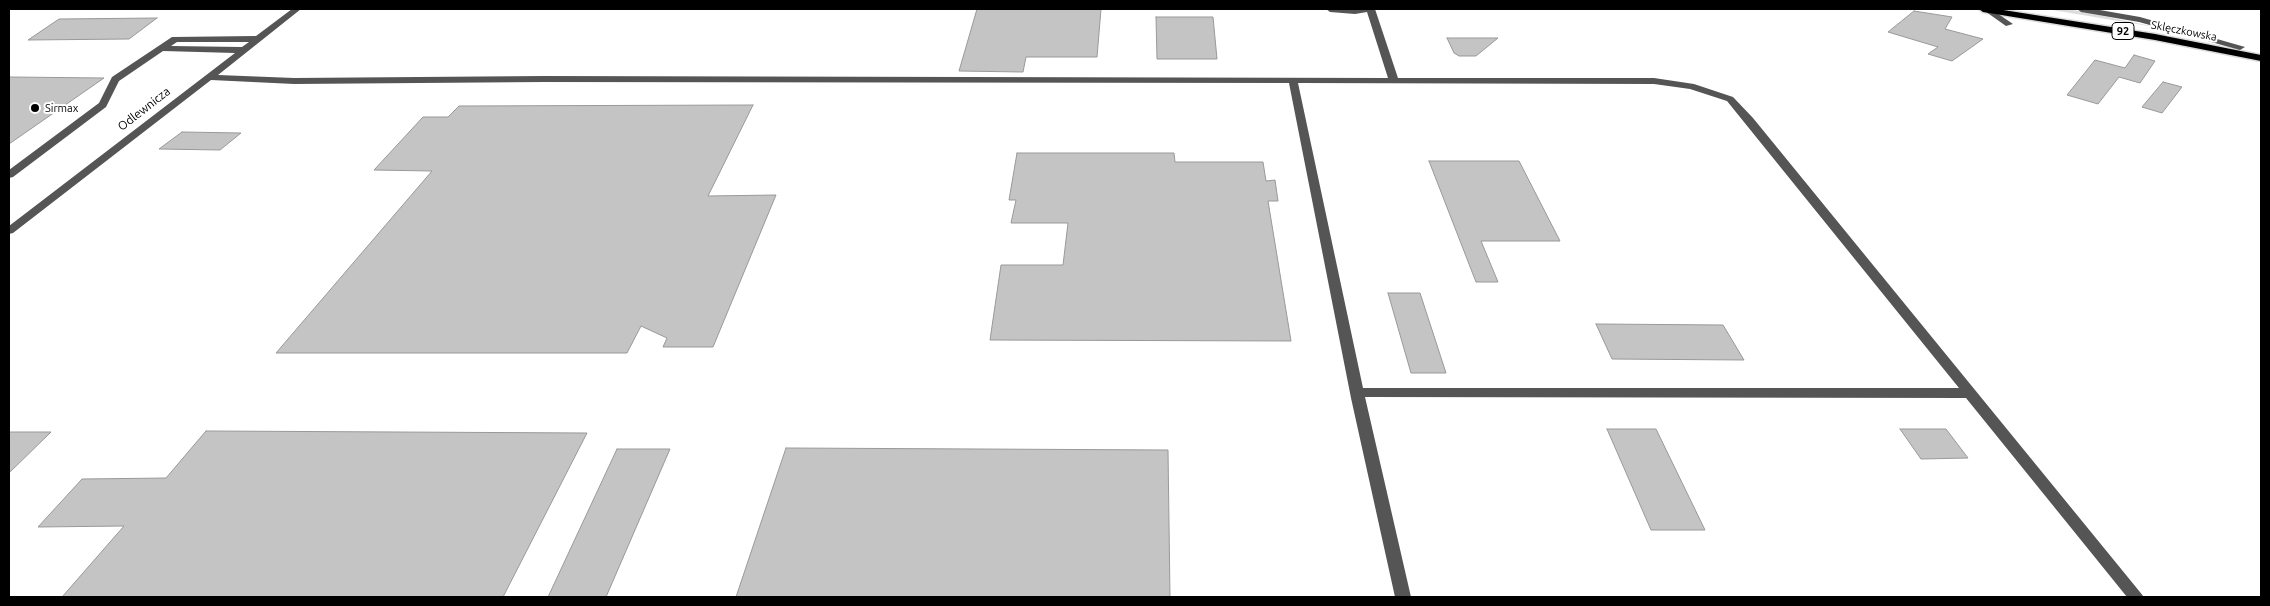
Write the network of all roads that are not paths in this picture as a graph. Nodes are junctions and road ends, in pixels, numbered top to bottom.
1 (297, 9) edge
2 (1330, 9) edge
3 (1370, 9) edge
4 (1985, 9) edge
5 (2023, 9) edge
6 (2081, 9) edge
7 (2009, 24) dead end
8 (256, 39) junction
9 (2240, 47) junction
10 (161, 48) junction
11 (243, 50) junction
12 (2261, 51) edge
13 (2261, 58) edge
14 (207, 77) junction
15 (1293, 80) junction
16 (1394, 80) junction
17 (9, 175) edge
18 (9, 231) edge
19 (1357, 392) junction
20 (1969, 393) junction
21 (1403, 597) edge
22 (2136, 597) edge

1 - 8 street, Odlewnicza
2 - 3 street
3 - 16 street
4 - 7 street
4 - 13 main road, Sklęczkowska / 92
5 - 9 main road, Sklęczkowska / 92
6 - 9 street
8 - 10 street
8 - 11 street, Odlewnicza
9 - 12 main road, Sklęczkowska / 92
10 - 11 street
10 - 17 street
11 - 14 street, Odlewnicza
14 - 15 street
14 - 18 street, Odlewnicza
15 - 16 street
15 - 19 street
16 - 20 street
19 - 20 street
19 - 21 street
20 - 22 street

